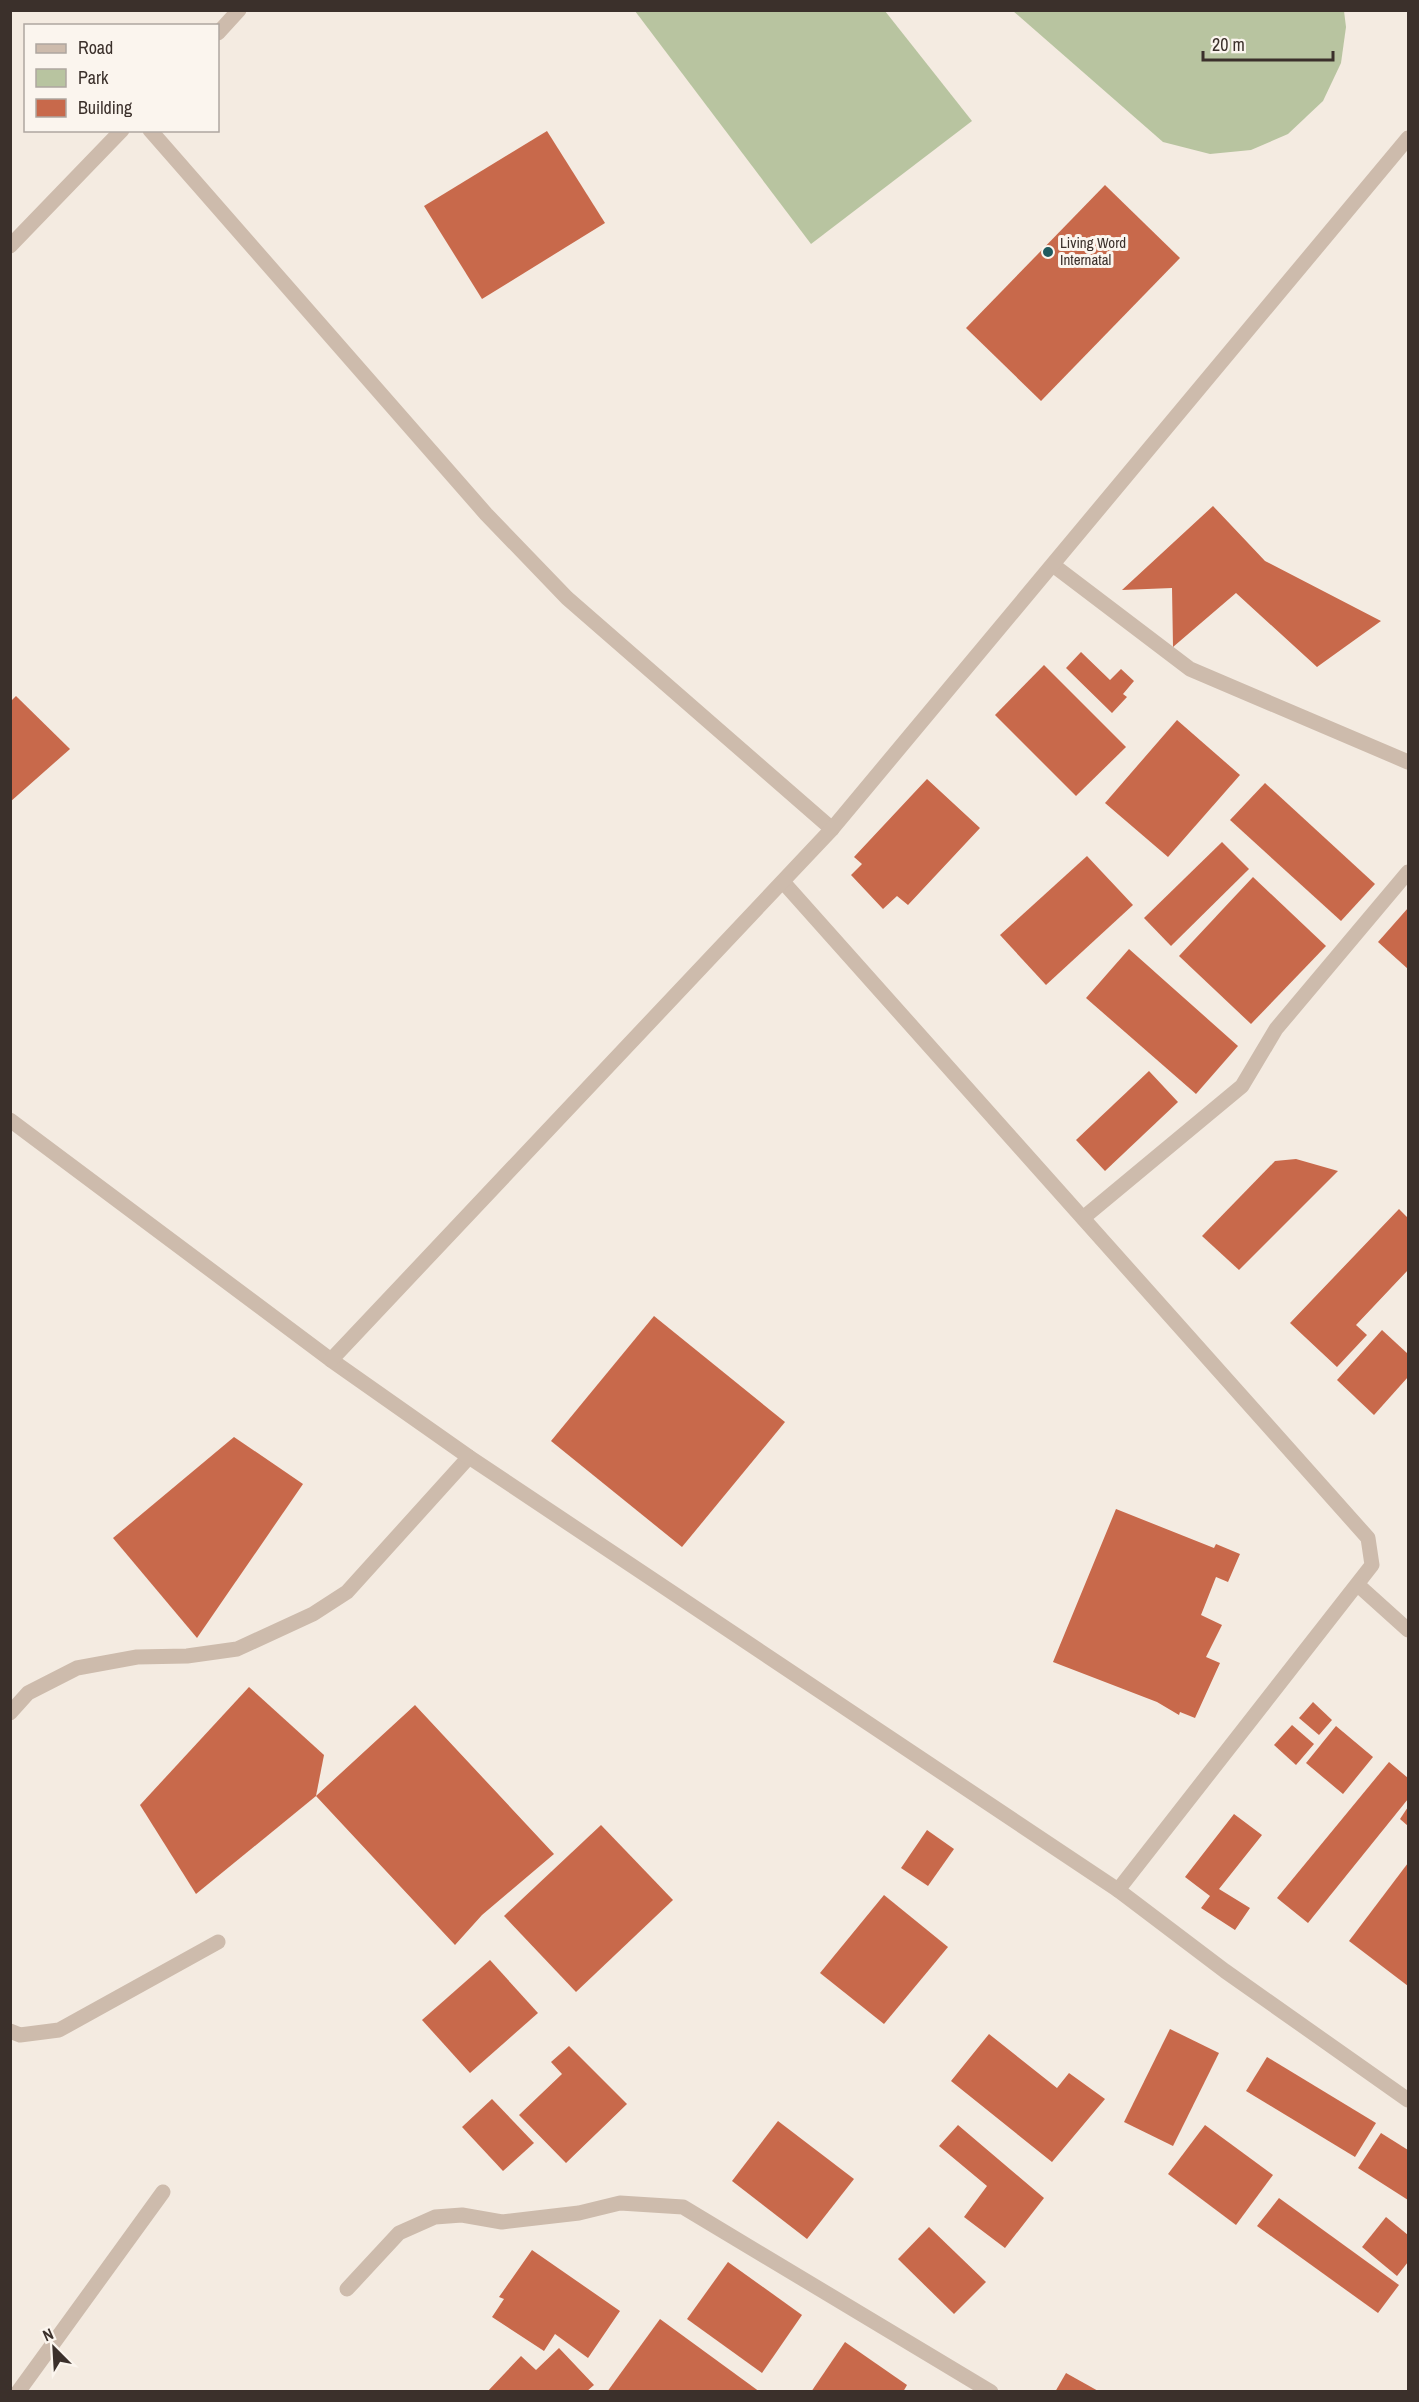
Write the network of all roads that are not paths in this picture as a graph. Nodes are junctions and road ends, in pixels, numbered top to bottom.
1 (239, 10) edge
2 (219, 32) edge
3 (120, 132) edge
4 (152, 132) edge
5 (1408, 138) edge
6 (10, 246) edge
7 (1053, 564) junction
8 (1408, 762) edge
9 (832, 829) junction
10 (1408, 872) edge
11 (784, 884) junction
12 (10, 1120) edge
13 (1083, 1218) junction
14 (331, 1360) junction
15 (469, 1457) junction
16 (1358, 1585) junction
17 (1408, 1630) edge
18 (10, 1713) edge
19 (1118, 1890) junction
20 (218, 1942) dead end
21 (10, 2031) edge
22 (1408, 2100) edge
23 (163, 2192) dead end
24 (347, 2289) dead end
25 (18, 2391) edge
26 (991, 2391) edge

1 - 2 street
3 - 6 street
4 - 9 street
5 - 7 street
7 - 8 street
7 - 9 street
9 - 11 street
10 - 13 street
11 - 13 street
11 - 14 street
12 - 14 street
13 - 16 street
14 - 15 street
15 - 18 street
15 - 19 street
16 - 17 street
16 - 19 street
19 - 22 street
20 - 21 street
23 - 25 street
24 - 26 street

